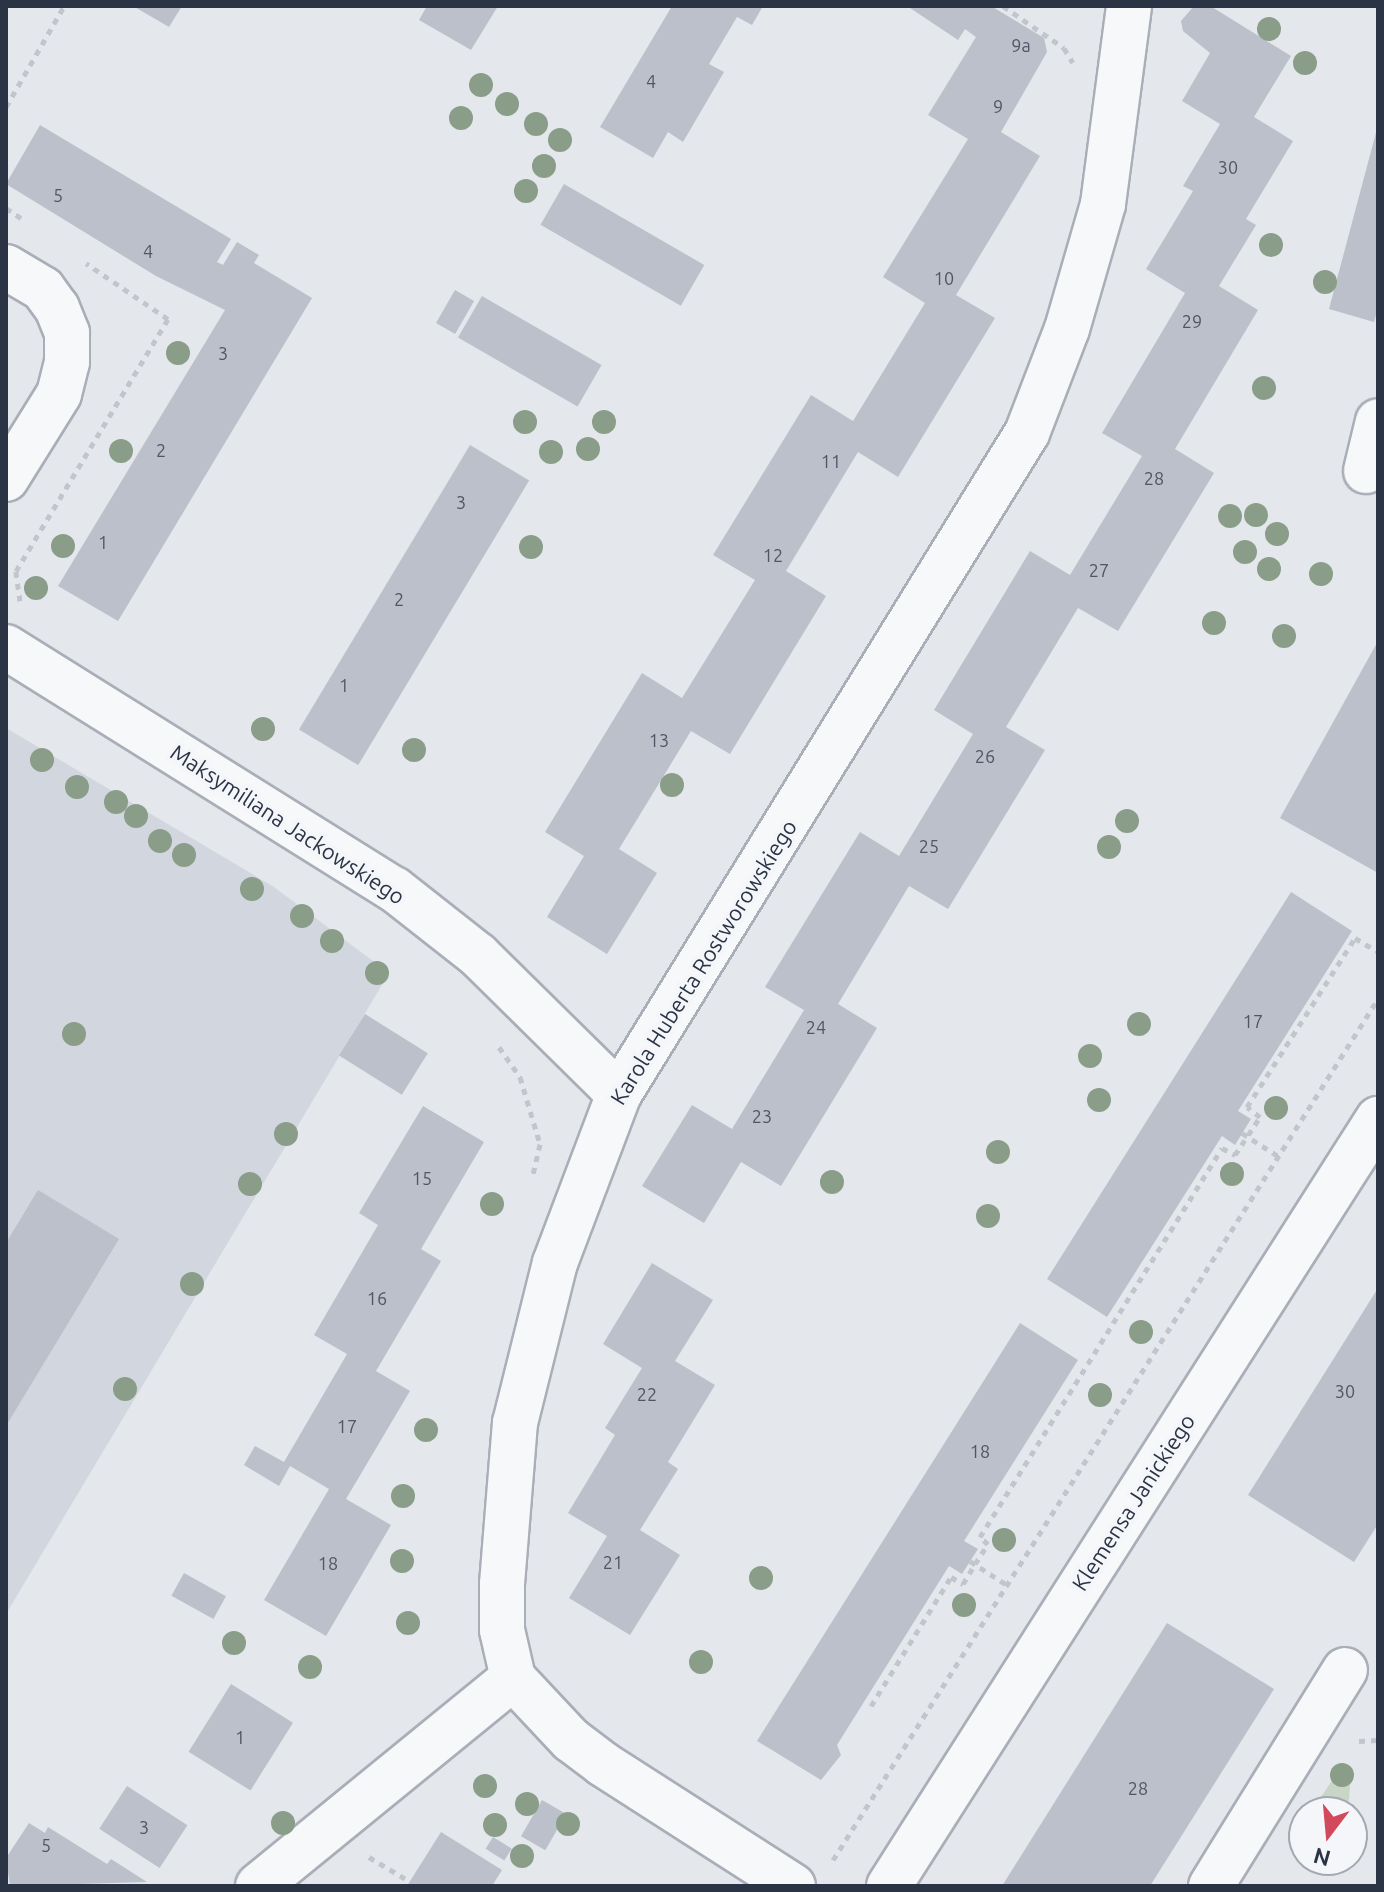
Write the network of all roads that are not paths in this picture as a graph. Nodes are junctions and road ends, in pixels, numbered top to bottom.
1 (1129, 6) edge
2 (6, 267) edge
3 (1378, 421) edge
4 (1366, 471) dead end
5 (6, 479) edge
6 (6, 647) edge
7 (619, 1094) junction
8 (1372, 1143) edge
9 (1345, 1670) dead end
10 (513, 1678) junction
11 (258, 1886) edge
12 (793, 1886) edge
13 (889, 1886) edge
14 (1211, 1886) edge

1 - 7 street, Karola Huberta Rostworowskiego
2 - 5 street
3 - 4 street
6 - 7 street, Maksymiliana Jackowskiego
7 - 10 street, Karola Huberta Rostworowskiego
8 - 13 street, Klemensa Janickiego
9 - 14 street
10 - 11 street
10 - 12 street

